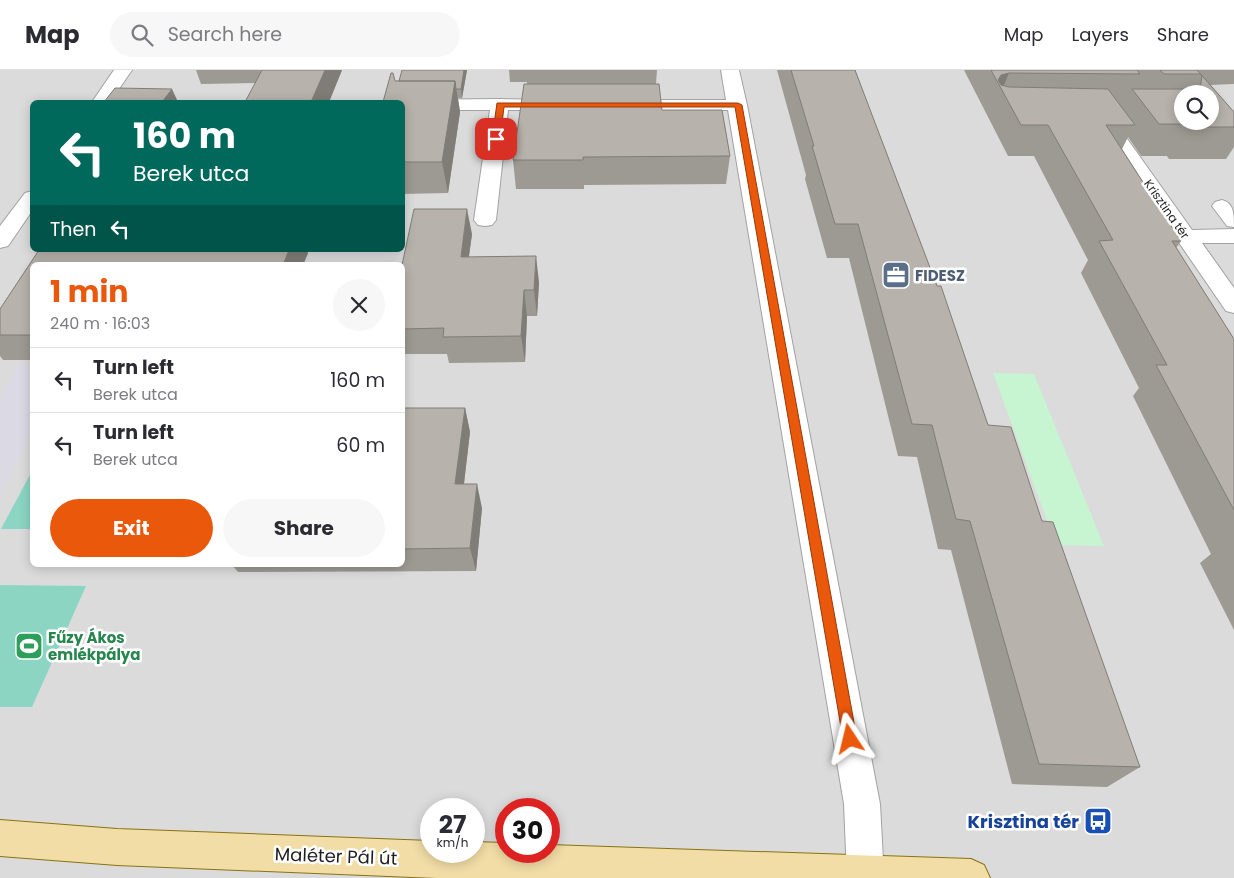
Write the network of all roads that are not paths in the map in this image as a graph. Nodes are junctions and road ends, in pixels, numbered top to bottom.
1 (123, 70) edge
2 (730, 70) edge
3 (103, 100) edge
4 (500, 104) junction
5 (405, 105) edge
6 (579, 105) edge
7 (609, 105) edge
8 (738, 105) junction
9 (1124, 113) edge
10 (30, 200) edge
11 (485, 220) dead end
12 (1234, 236) edge
13 (1186, 237) junction
14 (0, 241) edge
15 (1234, 305) edge
16 (0, 838) edge
17 (866, 876) junction
18 (971, 878) edge

1 - 3 street
2 - 8 street
4 - 5 street
4 - 6 street
4 - 11 street
7 - 8 street
8 - 17 street
9 - 13 street, Krisztina tér
10 - 14 street
12 - 13 street
13 - 15 street, Krisztina tér
16 - 17 main road, Maléter Pál út
17 - 18 main road, Maléter Pál út

